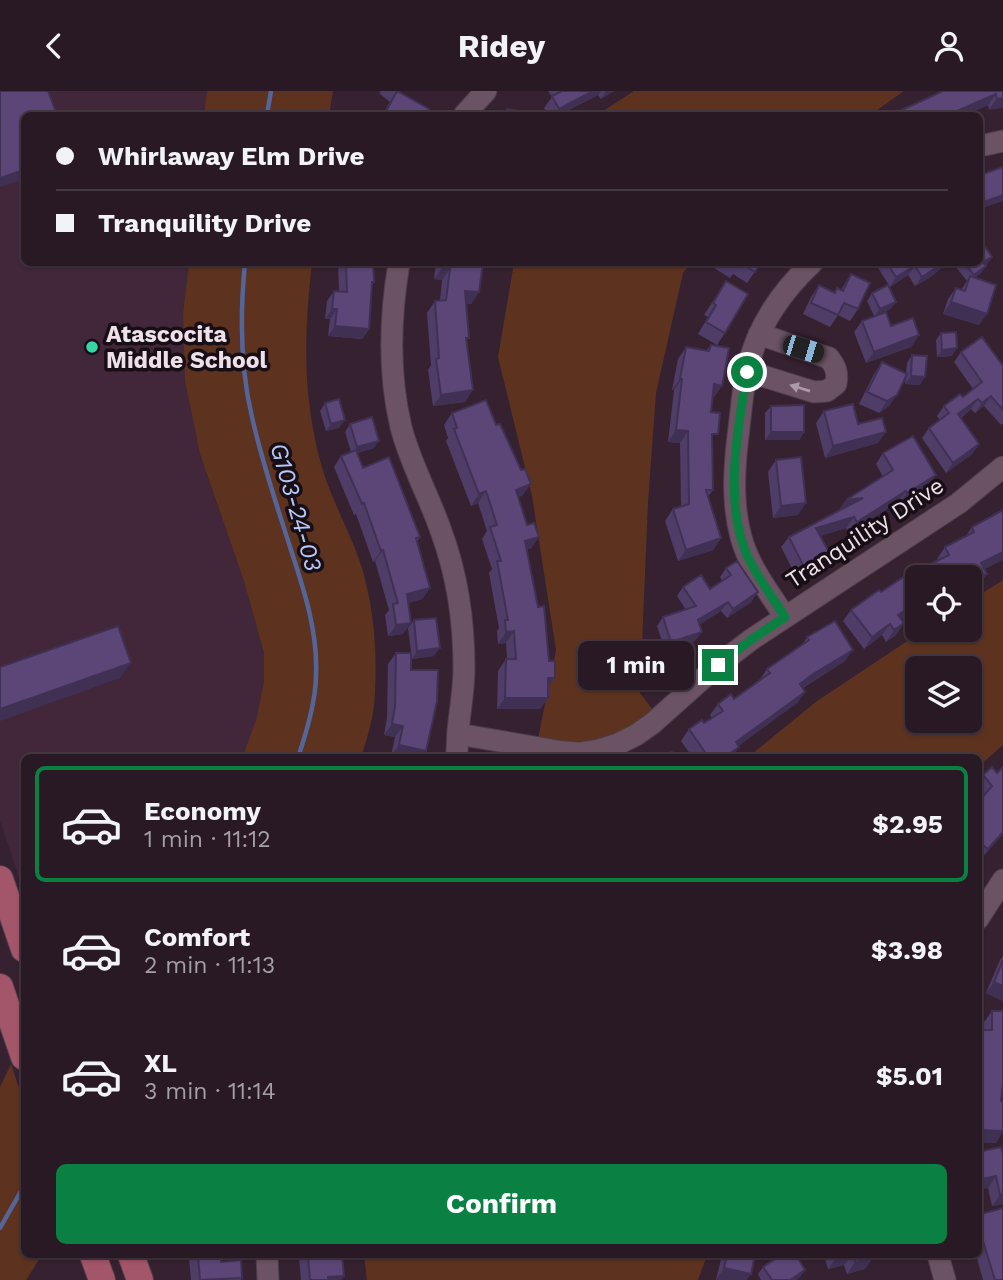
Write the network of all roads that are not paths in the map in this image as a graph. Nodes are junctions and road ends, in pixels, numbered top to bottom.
1 (486, 91) edge
2 (467, 112) edge
3 (1003, 141) edge
4 (983, 145) edge
5 (399, 266) edge
6 (809, 266) edge
7 (759, 334) junction
8 (747, 372) junction
9 (1003, 467) edge
10 (785, 617) junction
11 (458, 734) junction
12 (456, 754) edge
13 (0, 879) edge
14 (1003, 880) edge
15 (982, 913) edge
16 (21, 940) edge
17 (0, 987) edge
18 (21, 1048) edge
19 (94, 1258) edge
20 (132, 1258) edge
21 (267, 1258) edge
22 (940, 1258) edge
23 (102, 1280) edge
24 (140, 1280) edge
25 (268, 1280) edge
26 (945, 1280) edge

1 - 2 street
3 - 4 street
5 - 11 street
6 - 7 street
7 - 8 street
7 -> 8 street
8 - 10 street
9 - 10 street, Tranquility Drive
10 - 11 street, Tranquility Drive
11 - 12 street
13 - 16 main road
14 - 15 street
17 - 18 main road
19 - 23 main road
20 - 24 main road
21 - 25 street
22 - 26 street

